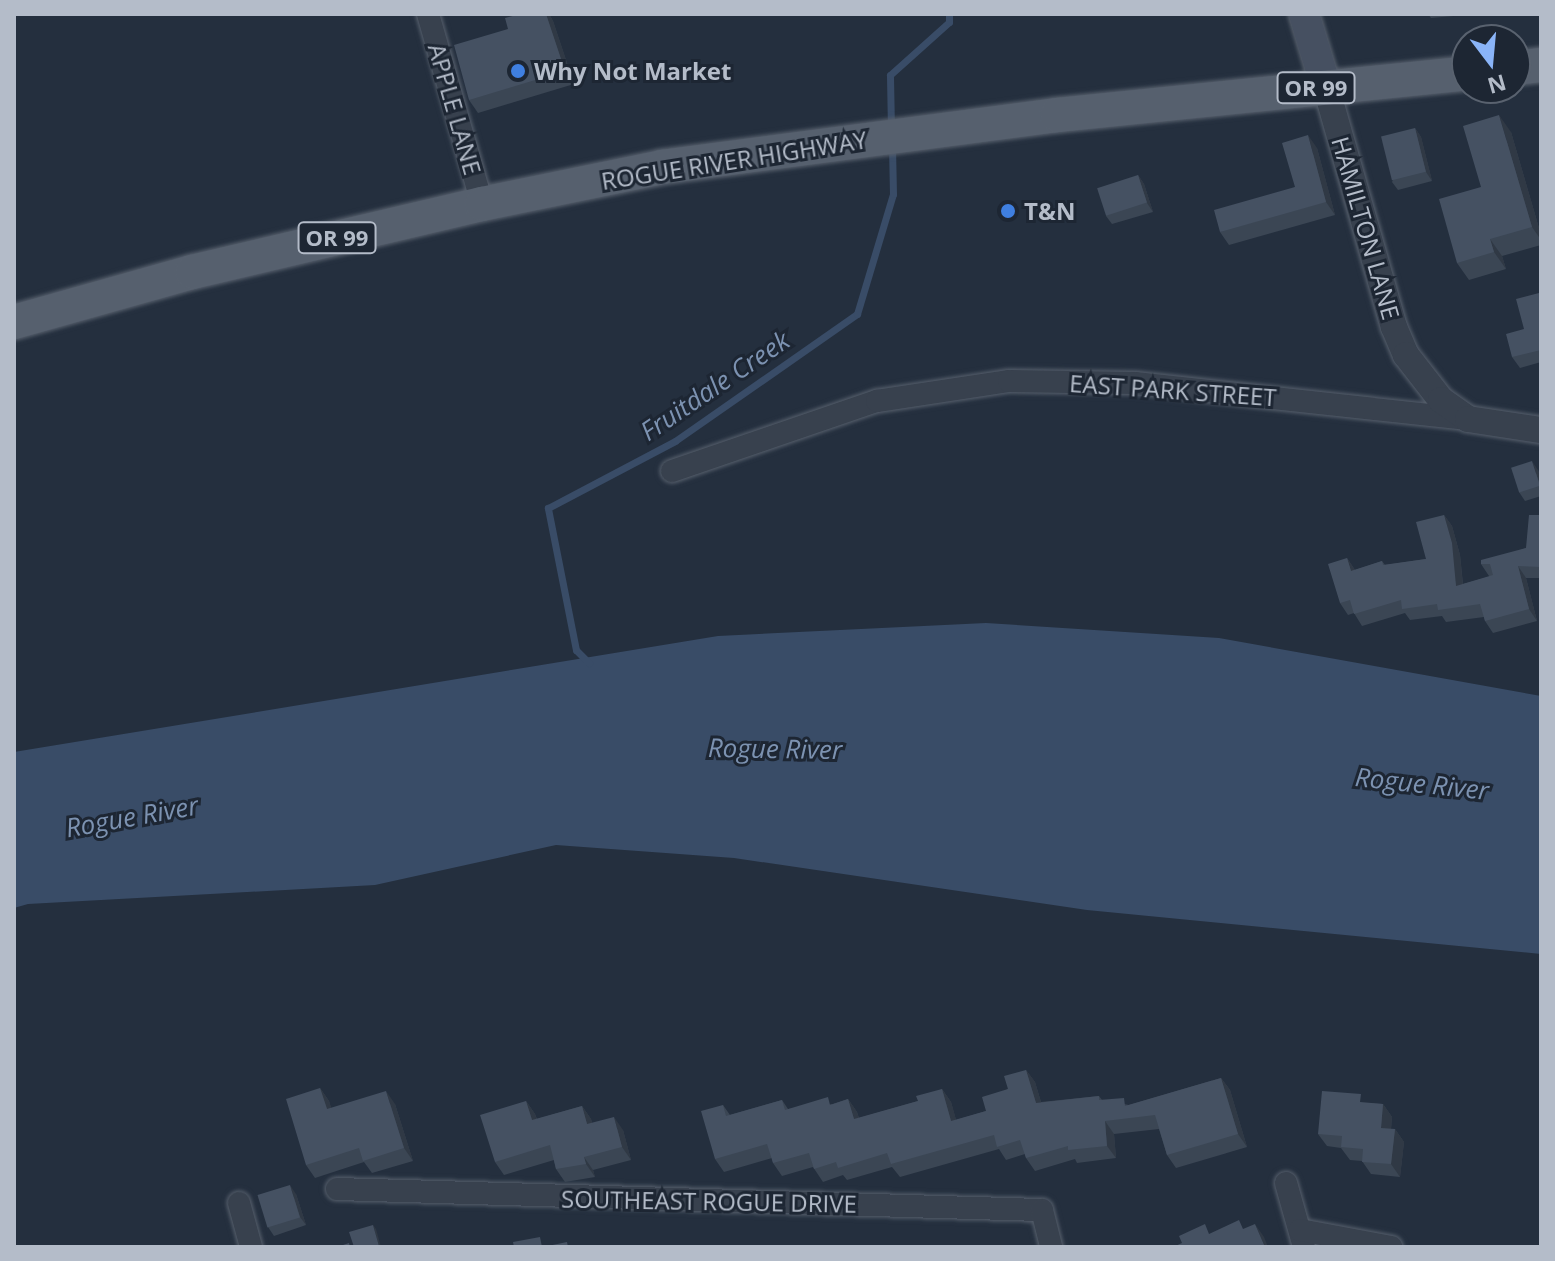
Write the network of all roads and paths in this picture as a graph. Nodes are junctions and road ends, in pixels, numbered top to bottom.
1 (428, 14) edge
2 (1304, 14) edge
3 (1451, 75) edge
4 (1326, 87) junction
5 (482, 204) junction
6 (14, 322) edge
7 (1468, 419) junction
8 (1541, 430) edge
9 (672, 471) dead end
10 (1286, 1183) dead end
11 (337, 1189) dead end
12 (239, 1203) dead end
13 (1302, 1238) edge
14 (251, 1247) edge
15 (1051, 1247) edge
16 (1391, 1247) edge

1 - 5 street, APPLE LANE
2 - 4 main road, HAMILTON LANE
3 - 4 main road, ROGUE RIVER HIGHWAY / OR 99
4 - 5 main road, ROGUE RIVER HIGHWAY / OR 99
4 - 7 street, HAMILTON LANE
5 - 6 main road, ROGUE RIVER HIGHWAY / OR 99
7 - 8 street, EAST PARK STREET
7 - 9 street, EAST PARK STREET
10 - 13 street
11 - 15 street, SOUTHEAST ROGUE DRIVE
12 - 14 street
13 - 16 street

